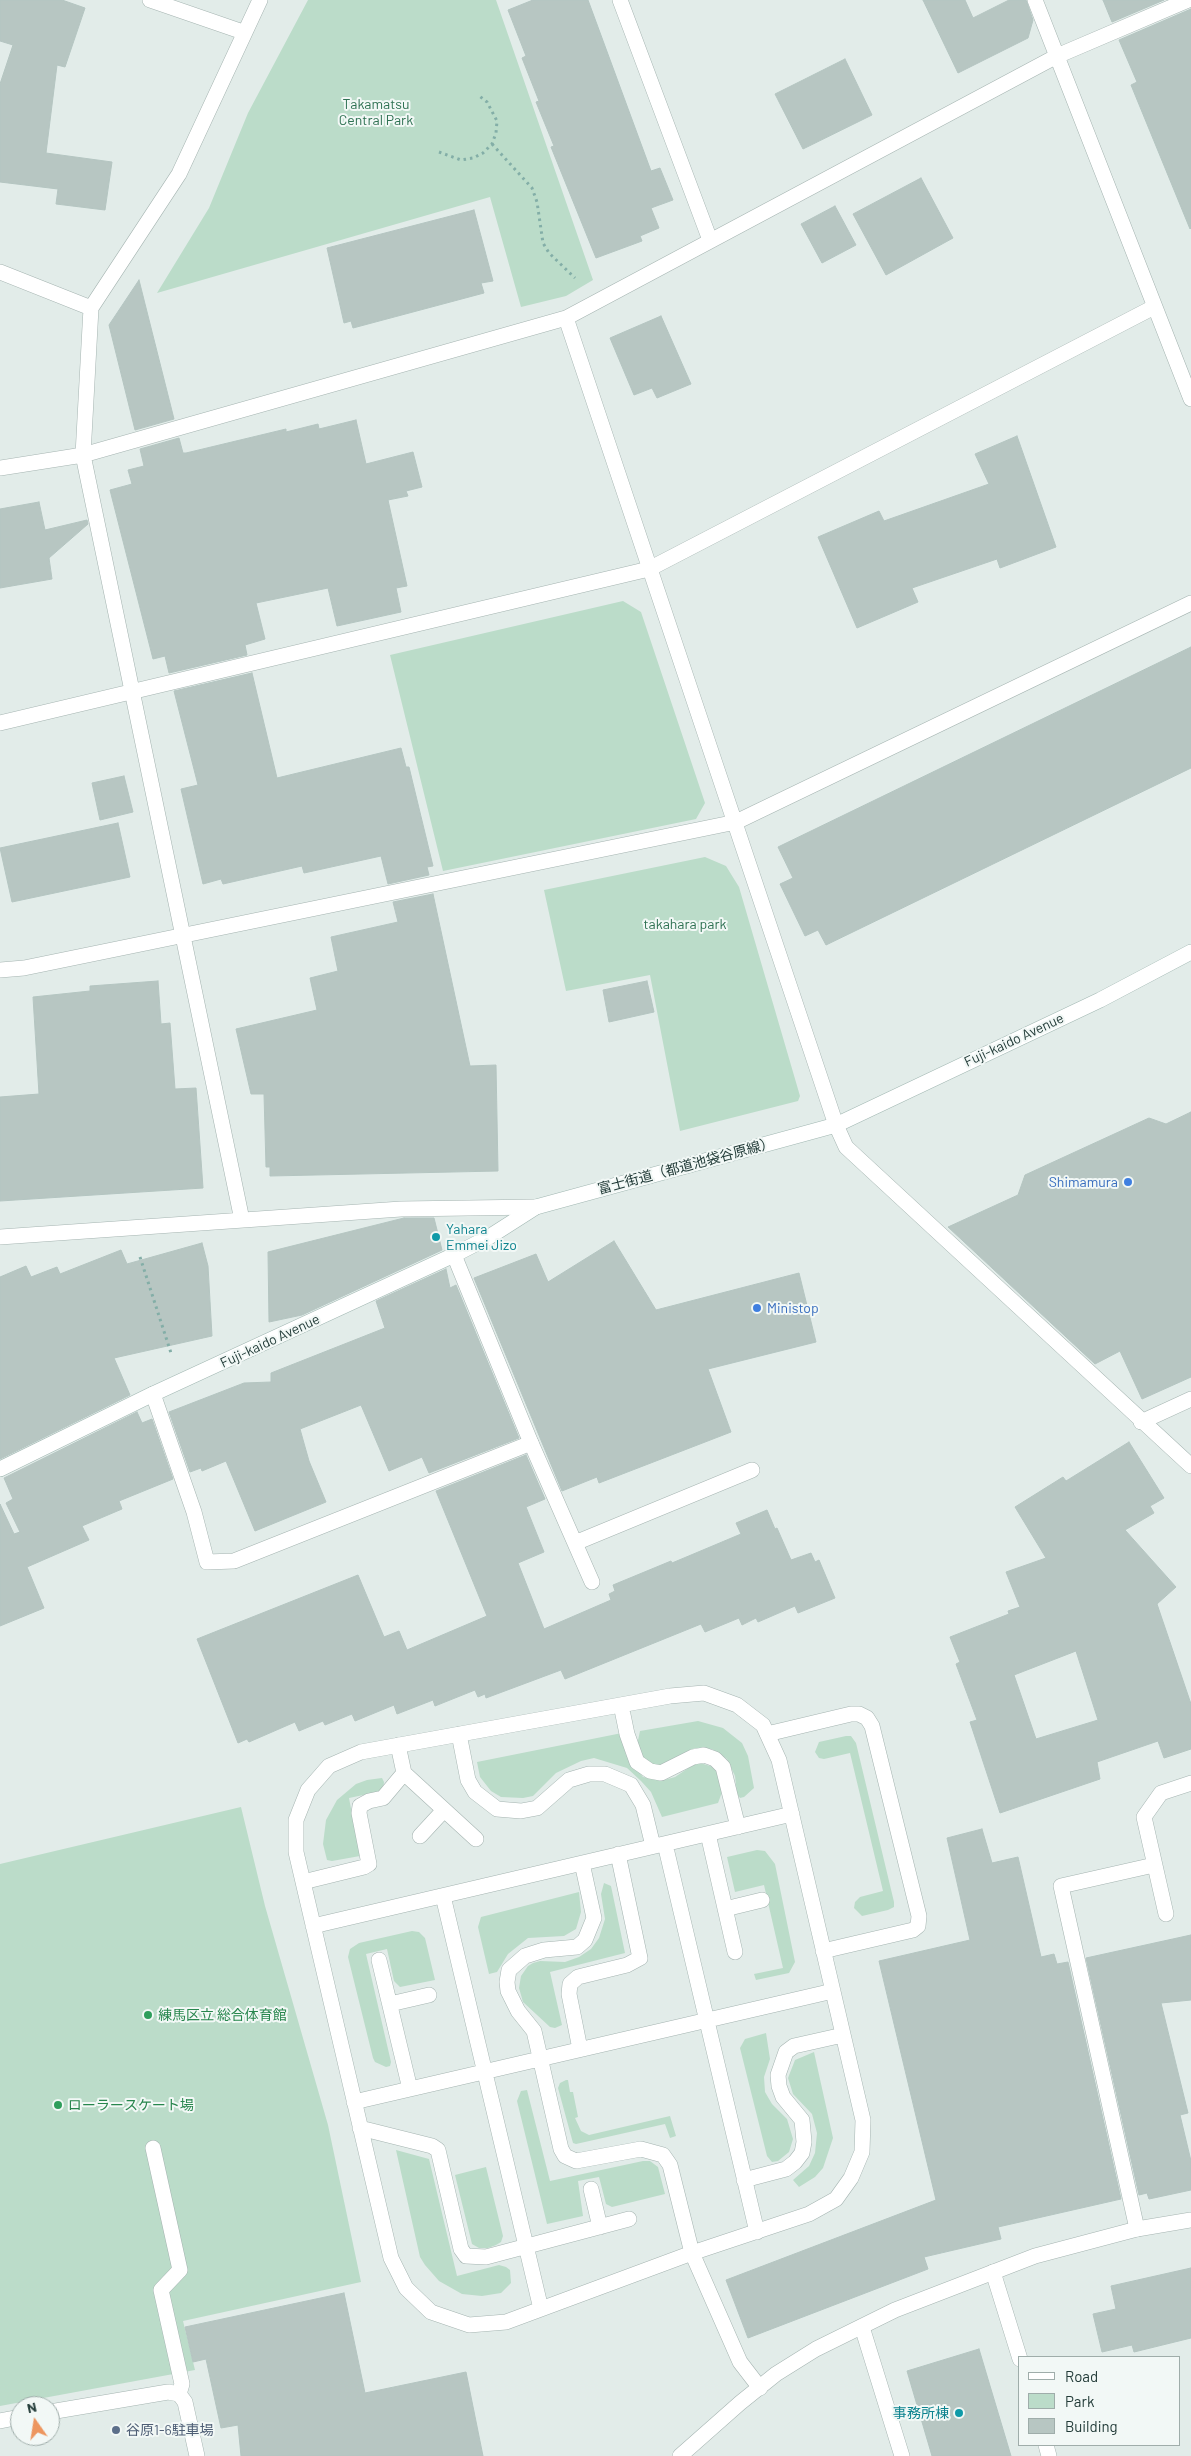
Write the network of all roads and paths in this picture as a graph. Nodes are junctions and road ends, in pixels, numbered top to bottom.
1 (150, 0) edge
2 (260, 0) edge
3 (620, 0) edge
4 (1036, 0) edge
5 (1188, 0) edge
6 (243, 32) junction
7 (1057, 56) junction
8 (478, 95) dead end
9 (492, 144) junction
10 (439, 152) dead end
11 (710, 240) junction
12 (0, 272) edge
13 (598, 302) junction
14 (1154, 307) junction
15 (92, 308) junction
16 (566, 318) junction
17 (1191, 399) edge
18 (83, 455) junction
19 (0, 468) edge
20 (649, 569) junction
21 (1191, 603) edge
22 (132, 693) junction
23 (0, 723) edge
24 (736, 822) junction
25 (183, 936) junction
26 (1191, 952) edge
27 (0, 970) edge
28 (836, 1124) junction
29 (536, 1207) junction
30 (242, 1220) junction
31 (131, 1228) junction
32 (0, 1237) edge
33 (454, 1256) junction
34 (180, 1382) junction
35 (153, 1394) junction
36 (1191, 1398) edge
37 (1141, 1422) junction
38 (531, 1442) junction
39 (1191, 1466) edge
40 (0, 1469) edge
41 (752, 1470) dead end
42 (575, 1543) junction
43 (592, 1582) dead end
44 (621, 1705) junction
45 (459, 1734) junction
46 (767, 1734) junction
47 (398, 1745) junction
48 (404, 1773) junction
49 (1191, 1783) edge
50 (444, 1810) junction
51 (792, 1814) junction
52 (738, 1827) junction
53 (708, 1834) junction
54 (420, 1836) dead end
55 (476, 1839) dead end
56 (659, 1845) junction
57 (618, 1854) junction
58 (582, 1863) junction
59 (1154, 1865) junction
60 (303, 1882) junction
61 (444, 1896) junction
62 (762, 1900) dead end
63 (725, 1909) junction
64 (1166, 1914) dead end
65 (313, 1926) junction
66 (823, 1951) junction
67 (735, 1952) dead end
68 (379, 1960) dead end
69 (833, 1991) junction
70 (429, 1995) dead end
71 (390, 2004) junction
72 (706, 2020) junction
73 (843, 2035) junction
74 (580, 2049) junction
75 (540, 2058) junction
76 (485, 2072) junction
77 (410, 2089) junction
78 (354, 2102) junction
79 (360, 2128) junction
80 (152, 2148) dead end
81 (744, 2180) junction
82 (591, 2189) dead end
83 (629, 2219) dead end
84 (1191, 2220) edge
85 (600, 2227) junction
86 (1137, 2229) junction
87 (757, 2232) junction
88 (526, 2246) junction
89 (692, 2253) junction
90 (993, 2272) junction
91 (541, 2309) junction
92 (862, 2327) junction
93 (1019, 2356) edge
94 (760, 2388) junction
95 (179, 2394) junction
96 (60, 2410) edge
97 (197, 2456) edge
98 (680, 2456) edge
99 (902, 2456) edge

1 - 6 street
2 - 6 street
3 - 11 street
4 - 7 street
5 - 7 street
6 - 15 street
7 - 11 street
7 - 14 street
8 - 9 path
9 - 10 path
9 - 13 path
11 - 13 street
12 - 15 street
13 - 16 street
14 - 17 street
14 - 20 street
15 - 18 street
16 - 18 street
16 - 20 street
18 - 19 street
18 - 22 street
20 - 22 street
20 - 24 street
21 - 24 street
22 - 23 street
22 - 25 street
24 - 25 street
24 - 28 street
25 - 27 street
25 - 30 street
26 - 28 street, Fuji-kaido Avenue
28 - 29 street, 富士街道（都道池袋谷原線）
28 - 37 street
29 - 30 street
29 - 33 street, Fuji-kaido Avenue
30 - 31 street
31 - 32 street
31 - 34 path
33 - 34 street, Fuji-kaido Avenue
33 - 38 street
34 - 35 street, Fuji-kaido Avenue
35 - 38 street
35 - 40 street, Fuji-kaido Avenue
36 - 37 street
37 - 39 street
38 - 42 street
41 - 42 street
42 - 43 street
44 - 45 street
44 - 46 street
44 - 52 street
45 - 47 street
45 - 56 street
46 - 51 street
46 - 66 street
47 - 48 street
47 - 60 street
48 - 50 street
48 - 60 street
49 - 59 street
50 - 54 street
50 - 55 street
51 - 52 street
51 - 66 street
52 - 53 street
53 - 56 street
53 - 63 street
56 - 57 street
56 - 72 street
57 - 58 street
57 - 74 street
58 - 61 street
58 - 75 street
59 - 64 street
59 - 86 street
60 - 65 street
61 - 65 street
61 - 76 street
62 - 63 street
63 - 67 street
65 - 78 street
66 - 69 street
68 - 71 street
69 - 72 street
69 - 73 street
70 - 71 street
71 - 77 street
72 - 74 street
72 - 81 street
73 - 81 street
73 - 87 street
74 - 75 street
75 - 76 street
75 - 89 street
76 - 77 street
76 - 88 street
77 - 78 street
78 - 79 street
79 - 88 street
79 - 91 street
80 - 95 street
81 - 87 street
82 - 85 street
83 - 85 street
84 - 86 street
85 - 88 street
86 - 90 street
87 - 89 street
88 - 91 street
89 - 91 street
89 - 94 street
90 - 92 street
90 - 93 street
92 - 94 street
92 - 99 street
94 - 98 street
95 - 96 street
95 - 97 street

